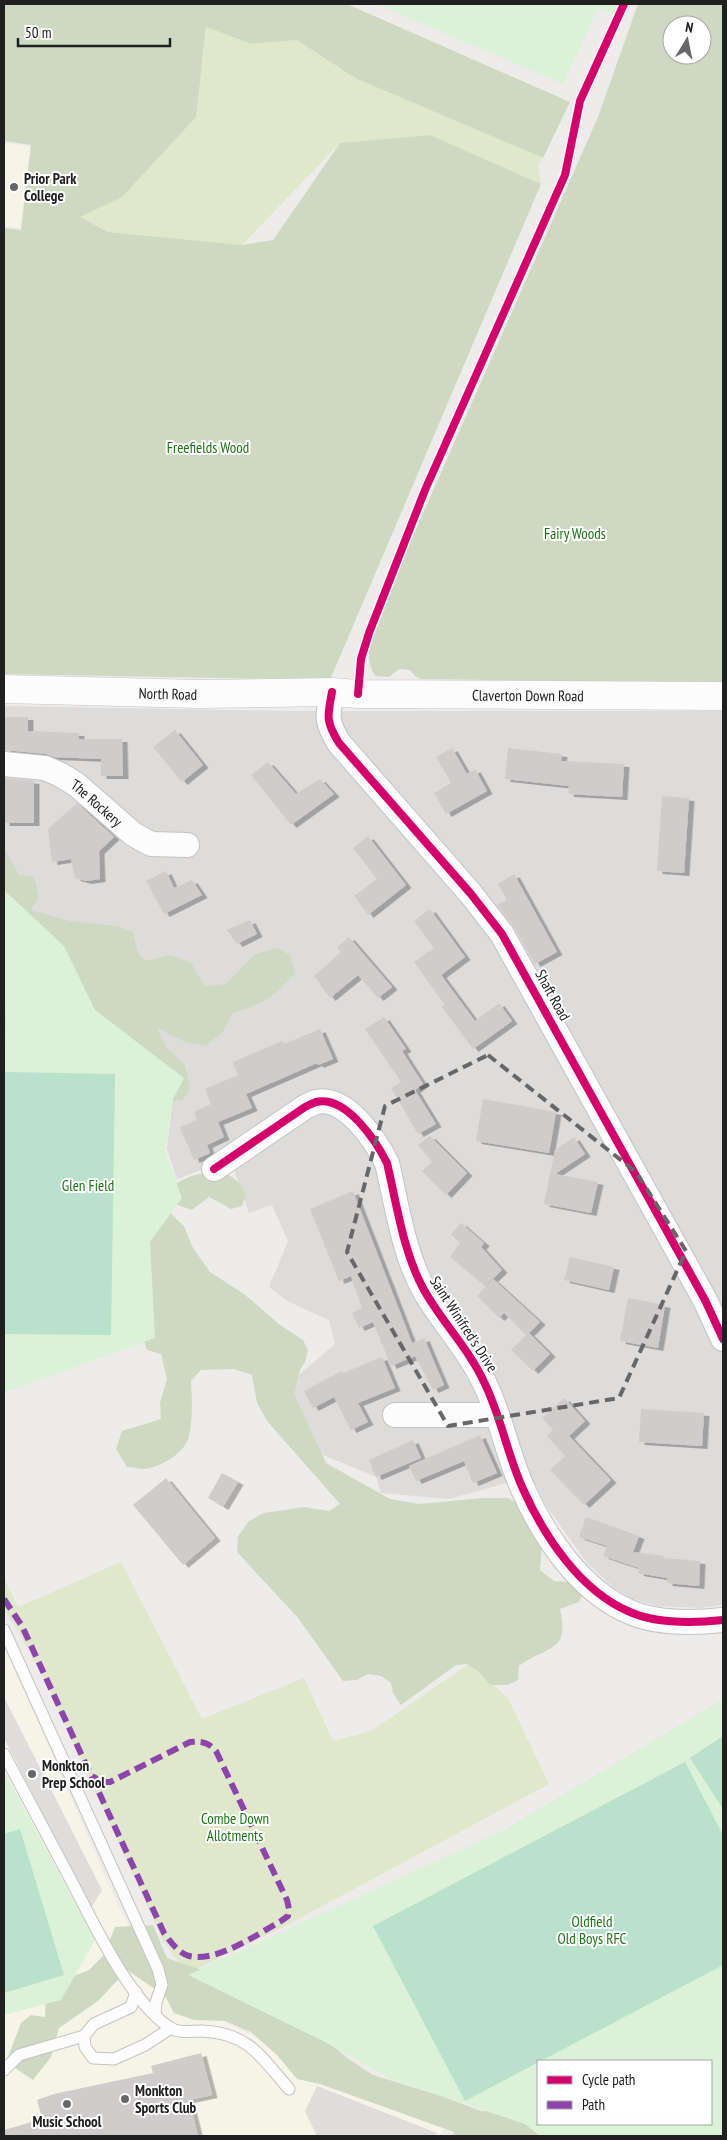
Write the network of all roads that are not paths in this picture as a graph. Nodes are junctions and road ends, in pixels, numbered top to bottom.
1 (4, 689) edge
2 (332, 692) junction
3 (723, 696) edge
4 (4, 764) edge
5 (187, 845) dead end
6 (214, 1169) dead end
7 (723, 1339) edge
8 (497, 1415) junction
9 (395, 1416) dead end
10 (723, 1620) edge
11 (4, 1630) edge
12 (4, 1754) edge
13 (136, 1992) junction
14 (155, 2015) junction
15 (171, 2028) junction
16 (84, 2036) junction
17 (4, 2070) edge
18 (289, 2089) dead end

1 - 2 street, North Road
2 - 3 street, Claverton Down Road
2 - 7 street, Shaft Road
4 - 5 street, The Rockery
6 - 8 street, Saint Winifred's Drive
8 - 9 street
8 - 10 street, Saint Winifred's Drive
11 - 14 lane
12 - 13 lane
13 - 14 lane
13 - 16 lane
14 - 15 lane
15 - 16 lane
15 - 18 lane
16 - 17 lane

